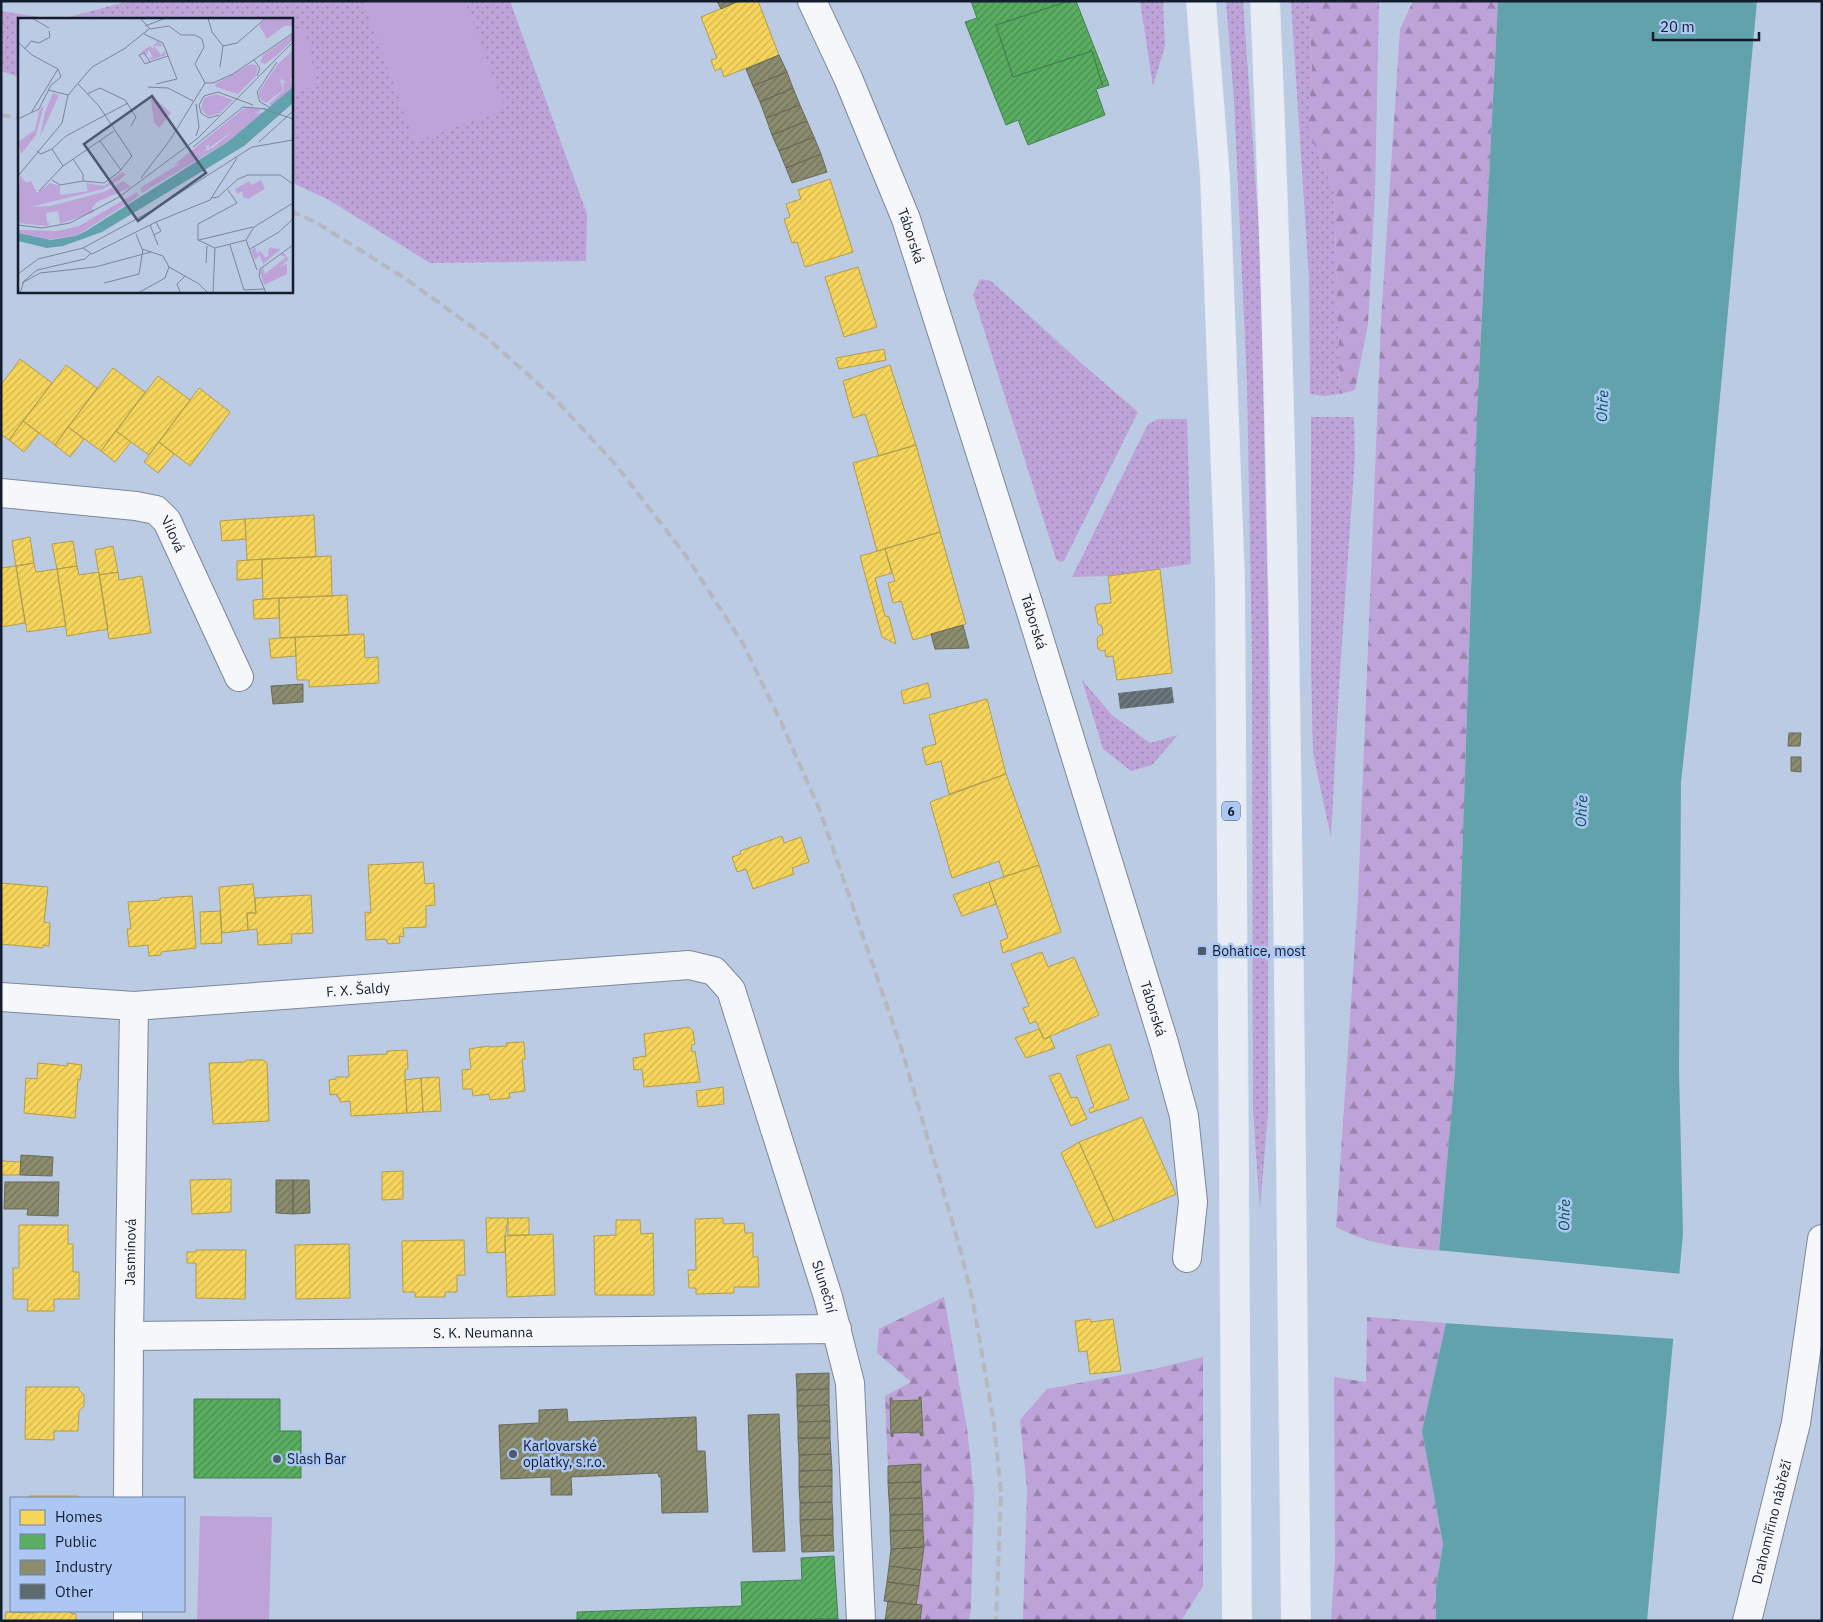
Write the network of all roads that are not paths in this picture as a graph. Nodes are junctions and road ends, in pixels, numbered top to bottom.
1 (812, 1) edge
2 (1201, 1) edge
3 (1265, 1) edge
4 (1, 493) edge
5 (239, 677) dead end
6 (714, 971) joint
7 (1, 997) edge
8 (134, 1006) junction
9 (1822, 1239) edge
10 (1187, 1258) dead end
11 (836, 1328) junction
12 (129, 1336) junction
13 (128, 1497) edge
14 (861, 1621) edge
15 (1237, 1621) edge
16 (1296, 1621) edge
17 (1747, 1621) edge

1 - 10 street, Táborská
2 - 15 highway, 6
3 - 16 highway
4 - 5 street, Vilová
6 - 8 street, F. X. Šaldy
6 - 11 street, Sluneční
7 - 8 street, F. X. Šaldy
8 - 12 street, Jasmínová
9 - 17 street, Drahomířino nábřeží
11 - 12 street, S. K. Neumanna
11 - 14 street, Sluneční
12 - 13 street, Jasmínová

